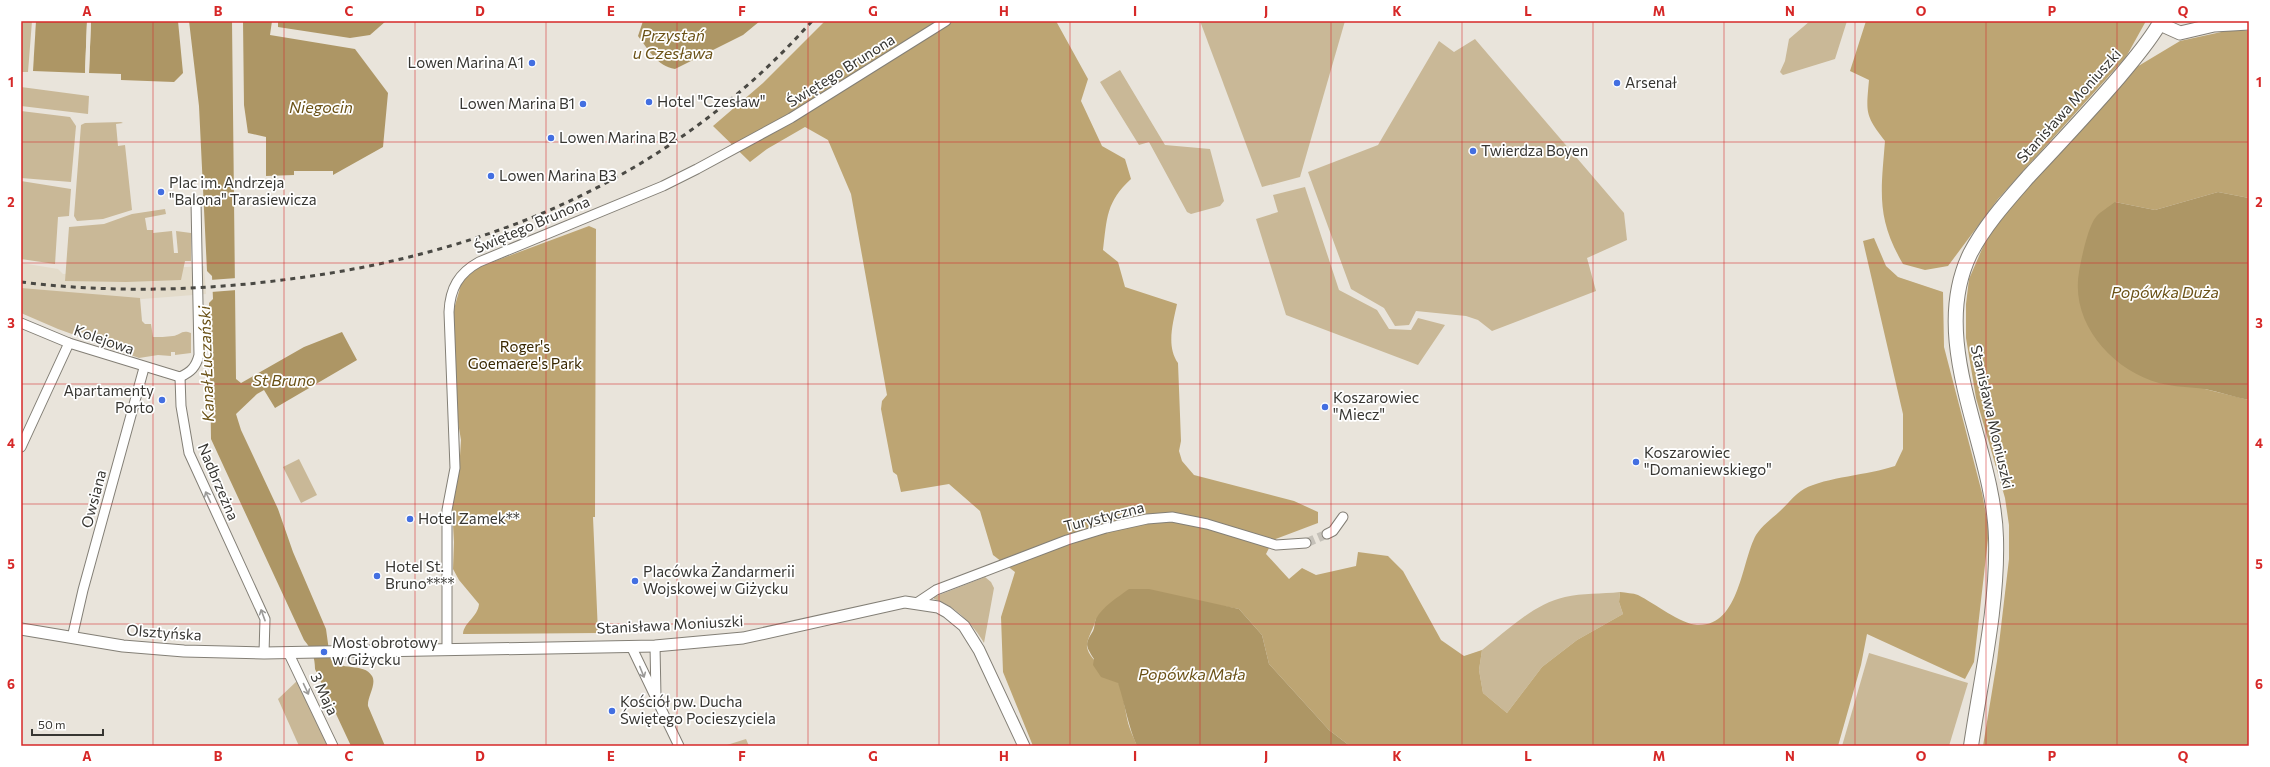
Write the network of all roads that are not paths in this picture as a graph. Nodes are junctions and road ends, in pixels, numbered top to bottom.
1 (946, 21) edge
2 (2160, 23) edge
3 (2249, 23) edge
4 (196, 202) dead end
5 (21, 323) edge
6 (69, 343) junction
7 (144, 368) junction
8 (180, 377) junction
9 (21, 447) edge
10 (1343, 517) dead end
11 (1327, 534) tunnel mouth
12 (1306, 543) tunnel mouth
13 (918, 602) junction
14 (21, 629) edge
15 (72, 638) junction
16 (631, 646) junction
17 (655, 646) junction
18 (447, 650) junction
19 (264, 654) junction
20 (289, 654) junction
21 (306, 654) joint
22 (656, 697) junction
23 (333, 746) edge
24 (680, 746) edge
25 (1024, 746) edge
26 (1971, 746) edge

1 - 18 street, Świętego Brunona
2 - 3 main road
2 - 26 main road, Stanisława Moniuszki
4 - 8 street
5 - 6 street, Kolejowa
6 - 7 street, Kolejowa
6 - 9 street
7 - 8 street, Kolejowa
7 - 15 street, Owsiana
19 -> 8 street, Nadbrzeżna
10 - 11 street
12 - 13 street, Turystyczna
13 - 17 street, Stanisława Moniuszki
13 - 25 street, Stanisława Moniuszki
14 - 15 street, Olsztyńska
15 - 19 street, Olsztyńska
16 - 17 street, Stanisława Moniuszki
16 - 18 street, Stanisława Moniuszki
16 -> 22 street
17 - 22 street
18 - 21 street, Stanisława Moniuszki
19 - 20 street, Olsztyńska
20 - 21 street, Olsztyńska
20 -> 23 street, 3 Maja
22 - 24 street

